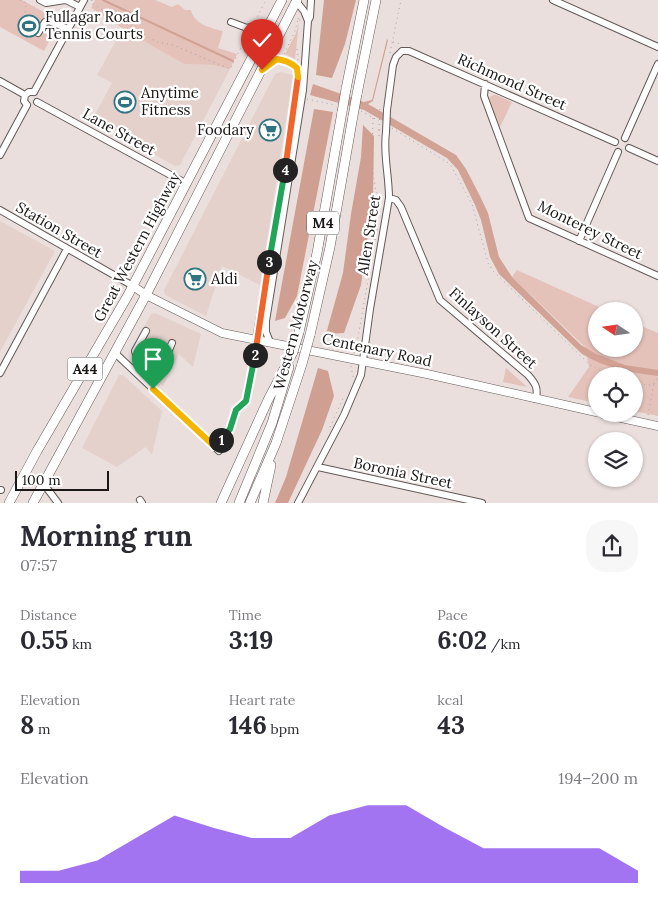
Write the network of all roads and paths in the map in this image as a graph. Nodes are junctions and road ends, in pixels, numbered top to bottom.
1 (20, 0) edge
2 (40, 0) edge
3 (65, 0) edge
4 (84, 0) edge
5 (92, 0) edge
6 (266, 0) edge
7 (282, 0) edge
8 (296, 0) edge
9 (312, 0) edge
10 (364, 0) edge
11 (376, 0) edge
12 (401, 0) edge
13 (553, 0) edge
14 (80, 7) junction
15 (299, 20) dead end
16 (308, 20) junction
17 (231, 22) dead end
18 (44, 23) junction
19 (68, 29) junction
20 (250, 29) junction
21 (38, 33) dead end
22 (392, 42) junction
23 (403, 44) dead end
24 (658, 46) edge
25 (297, 49) dead end
26 (398, 54) joint
27 (283, 56) dead end
28 (389, 59) dead end
29 (298, 60) dead end
30 (658, 64) edge
31 (262, 70) junction
32 (0, 81) edge
33 (485, 84) junction
34 (34, 92) junction
35 (25, 95) junction
36 (382, 99) dead end
37 (37, 102) junction
38 (27, 105) junction
39 (373, 117) dead end
40 (382, 131) junction
41 (398, 131) dead end
42 (626, 138) junction
43 (380, 142) dead end
44 (615, 142) junction
45 (629, 148) junction
46 (618, 152) junction
47 (0, 155) edge
48 (658, 161) edge
49 (187, 184) junction
50 (383, 190) dead end
51 (389, 198) junction
52 (0, 210) edge
53 (377, 228) dead end
54 (579, 241) junction
55 (67, 249) junction
56 (658, 276) edge
57 (132, 286) junction
58 (146, 294) junction
59 (146, 331) dead end
60 (256, 340) junction
61 (270, 342) junction
62 (172, 343) dead end
63 (355, 348) dead end
64 (115, 353) junction
65 (289, 361) junction
66 (362, 361) junction
67 (594, 367) edge
68 (350, 368) dead end
69 (0, 373) edge
70 (658, 377) edge
71 (352, 380) dead end
72 (654, 384) junction
73 (643, 385) edge
74 (348, 389) dead end
75 (536, 400) junction
76 (246, 401) joint
77 (588, 410) edge
78 (648, 415) dead end
79 (640, 422) edge
80 (658, 426) edge
81 (327, 433) dead end
82 (276, 443) junction
83 (216, 449) joint
84 (318, 467) junction
85 (43, 483) junction
86 (9, 503) edge
87 (32, 503) edge
88 (58, 503) edge
89 (221, 503) edge
90 (239, 503) edge
91 (250, 503) edge
92 (264, 503) edge
93 (298, 503) edge
94 (482, 503) edge

1 - 18 path
2 - 3 street
3 - 14 street
4 - 14 street
5 - 20 path
6 - 20 path
7 - 49 highway, Great Western Highway / A44
8 - 16 street
8 - 31 highway, Great Western Highway / A44
9 - 16 street
10 - 65 highway, Western Motorway / M4, bridge
11 - 82 highway, Western Motorway / M4, bridge
12 - 22 path
13 - 24 street
14 - 19 street
15 - 27 path
16 - 61 street
17 - 20 street
18 - 19 street
18 - 21 street
19 - 34 street
22 - 23 path
22 - 28 path
25 - 29 path
26 - 33 street, Richmond Street
26 - 40 street, Allen Street, bridge
30 - 42 street
31 - 58 highway, Great Western Highway / A44
31 - 60 street
32 - 35 street
33 - 44 street, Richmond Street
33 - 54 street, Monterey Street
34 - 35 street
34 - 37 street
35 - 38 street
36 - 40 path, bridge
37 - 38 street
37 - 49 street, Lane Street
38 - 47 street
39 - 50 path
40 - 43 path
40 - 51 street, Allen Street
41 - 67 path
42 - 44 street
42 - 45 street
44 - 46 street
45 - 46 street
45 - 48 street
46 - 54 street
49 - 57 highway, Great Western Highway / A44
51 - 66 street, Allen Street
51 - 75 street, Finlayson Street
52 - 55 street, Station Street
53 - 63 path
54 - 56 street, Monterey Street
55 - 57 street, Station Street
55 - 69 street
57 - 58 main road, Centenary Road
57 - 86 highway, Great Western Highway / A44
58 - 60 main road, Centenary Road
58 - 64 highway, Great Western Highway / A44
59 - 62 street
60 - 61 main road, Centenary Road
60 - 76 street
61 - 66 main road, Centenary Road
64 - 83 street
64 - 85 highway, Great Western Highway / A44
65 - 89 highway
65 - 90 highway, Western Motorway
66 - 75 main road, Centenary Road
66 - 84 street, Allen Street
68 - 71 path
70 - 72 path
72 - 73 path
72 - 78 path
74 - 81 path
75 - 77 main road, Centenary Road
76 - 83 path
79 - 80 main road
82 - 91 highway, Western Motorway / M4
82 - 92 highway
84 - 93 street, Allen Street
84 - 94 street, Boronia Street
85 - 87 highway, Great Western Highway / A44
85 - 88 street

